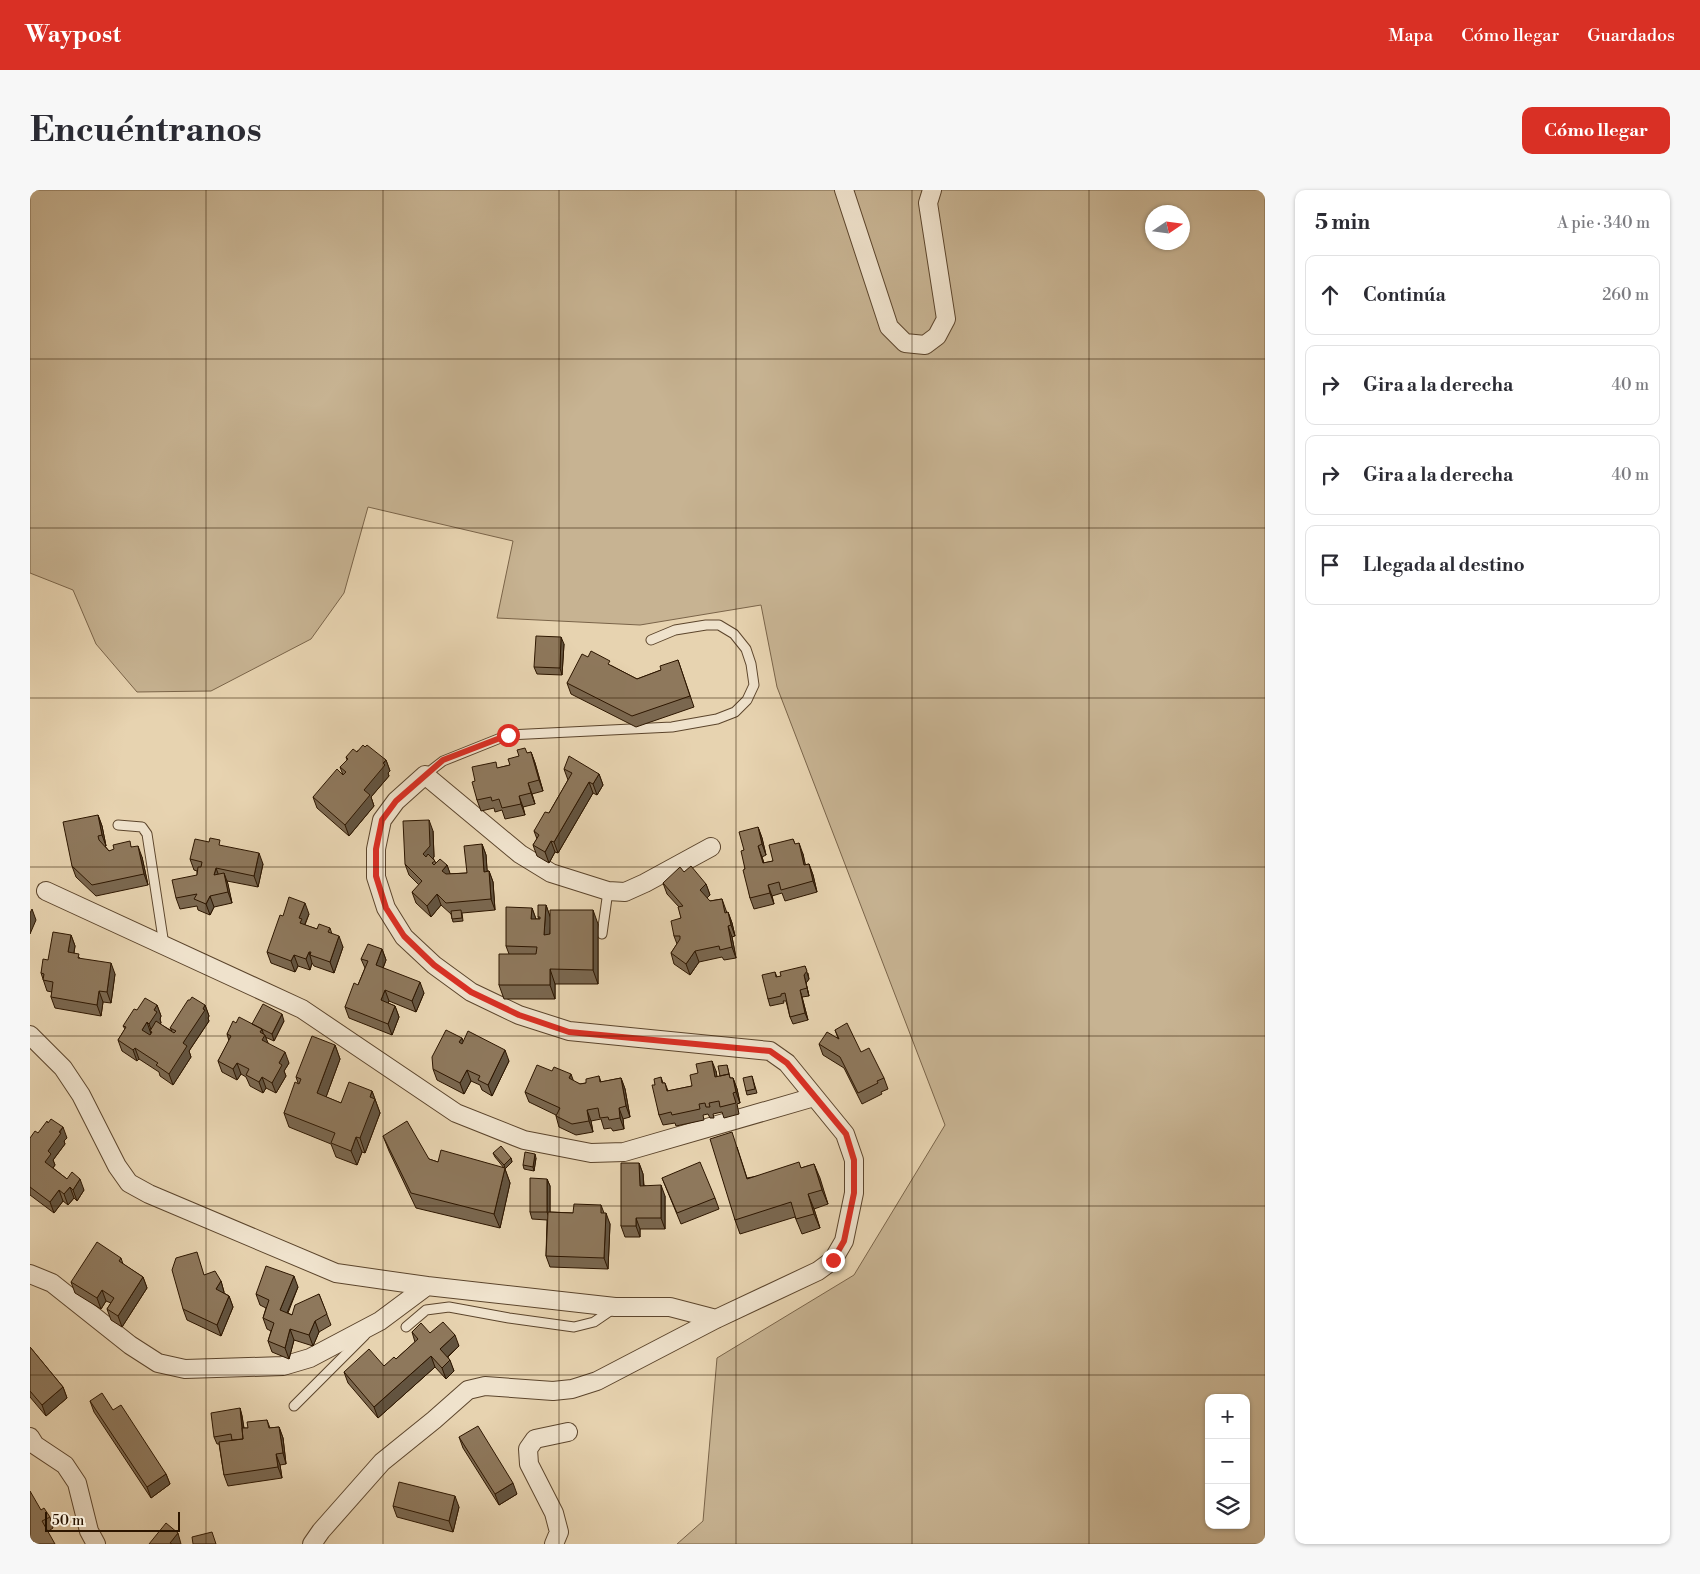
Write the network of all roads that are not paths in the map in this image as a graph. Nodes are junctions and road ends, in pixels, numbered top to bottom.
1 (844, 190) edge
2 (932, 190) edge
3 (651, 640) dead end
4 (425, 775) junction
5 (118, 825) dead end
6 (711, 847) dead end
7 (46, 891) dead end
8 (608, 891) junction
9 (602, 934) dead end
10 (164, 945) junction
11 (30, 1035) edge
12 (814, 1097) junction
13 (30, 1274) edge
14 (427, 1286) junction
15 (615, 1307) junction
16 (716, 1319) junction
17 (380, 1321) junction
18 (406, 1327) dead end
19 (294, 1406) dead end
20 (568, 1432) dead end
21 (30, 1437) edge
22 (96, 1544) edge
23 (312, 1544) edge
24 (554, 1544) edge

1 - 2 street
3 - 4 lane
4 - 8 street
4 - 12 street
5 - 10 lane
6 - 8 street
7 - 10 street
8 - 9 lane
10 - 12 street
11 - 14 street
12 - 16 street
13 - 17 street
14 - 15 street
14 - 17 street
15 - 16 street
15 - 18 lane
16 - 23 street
17 - 19 lane
20 - 24 street
21 - 22 street

